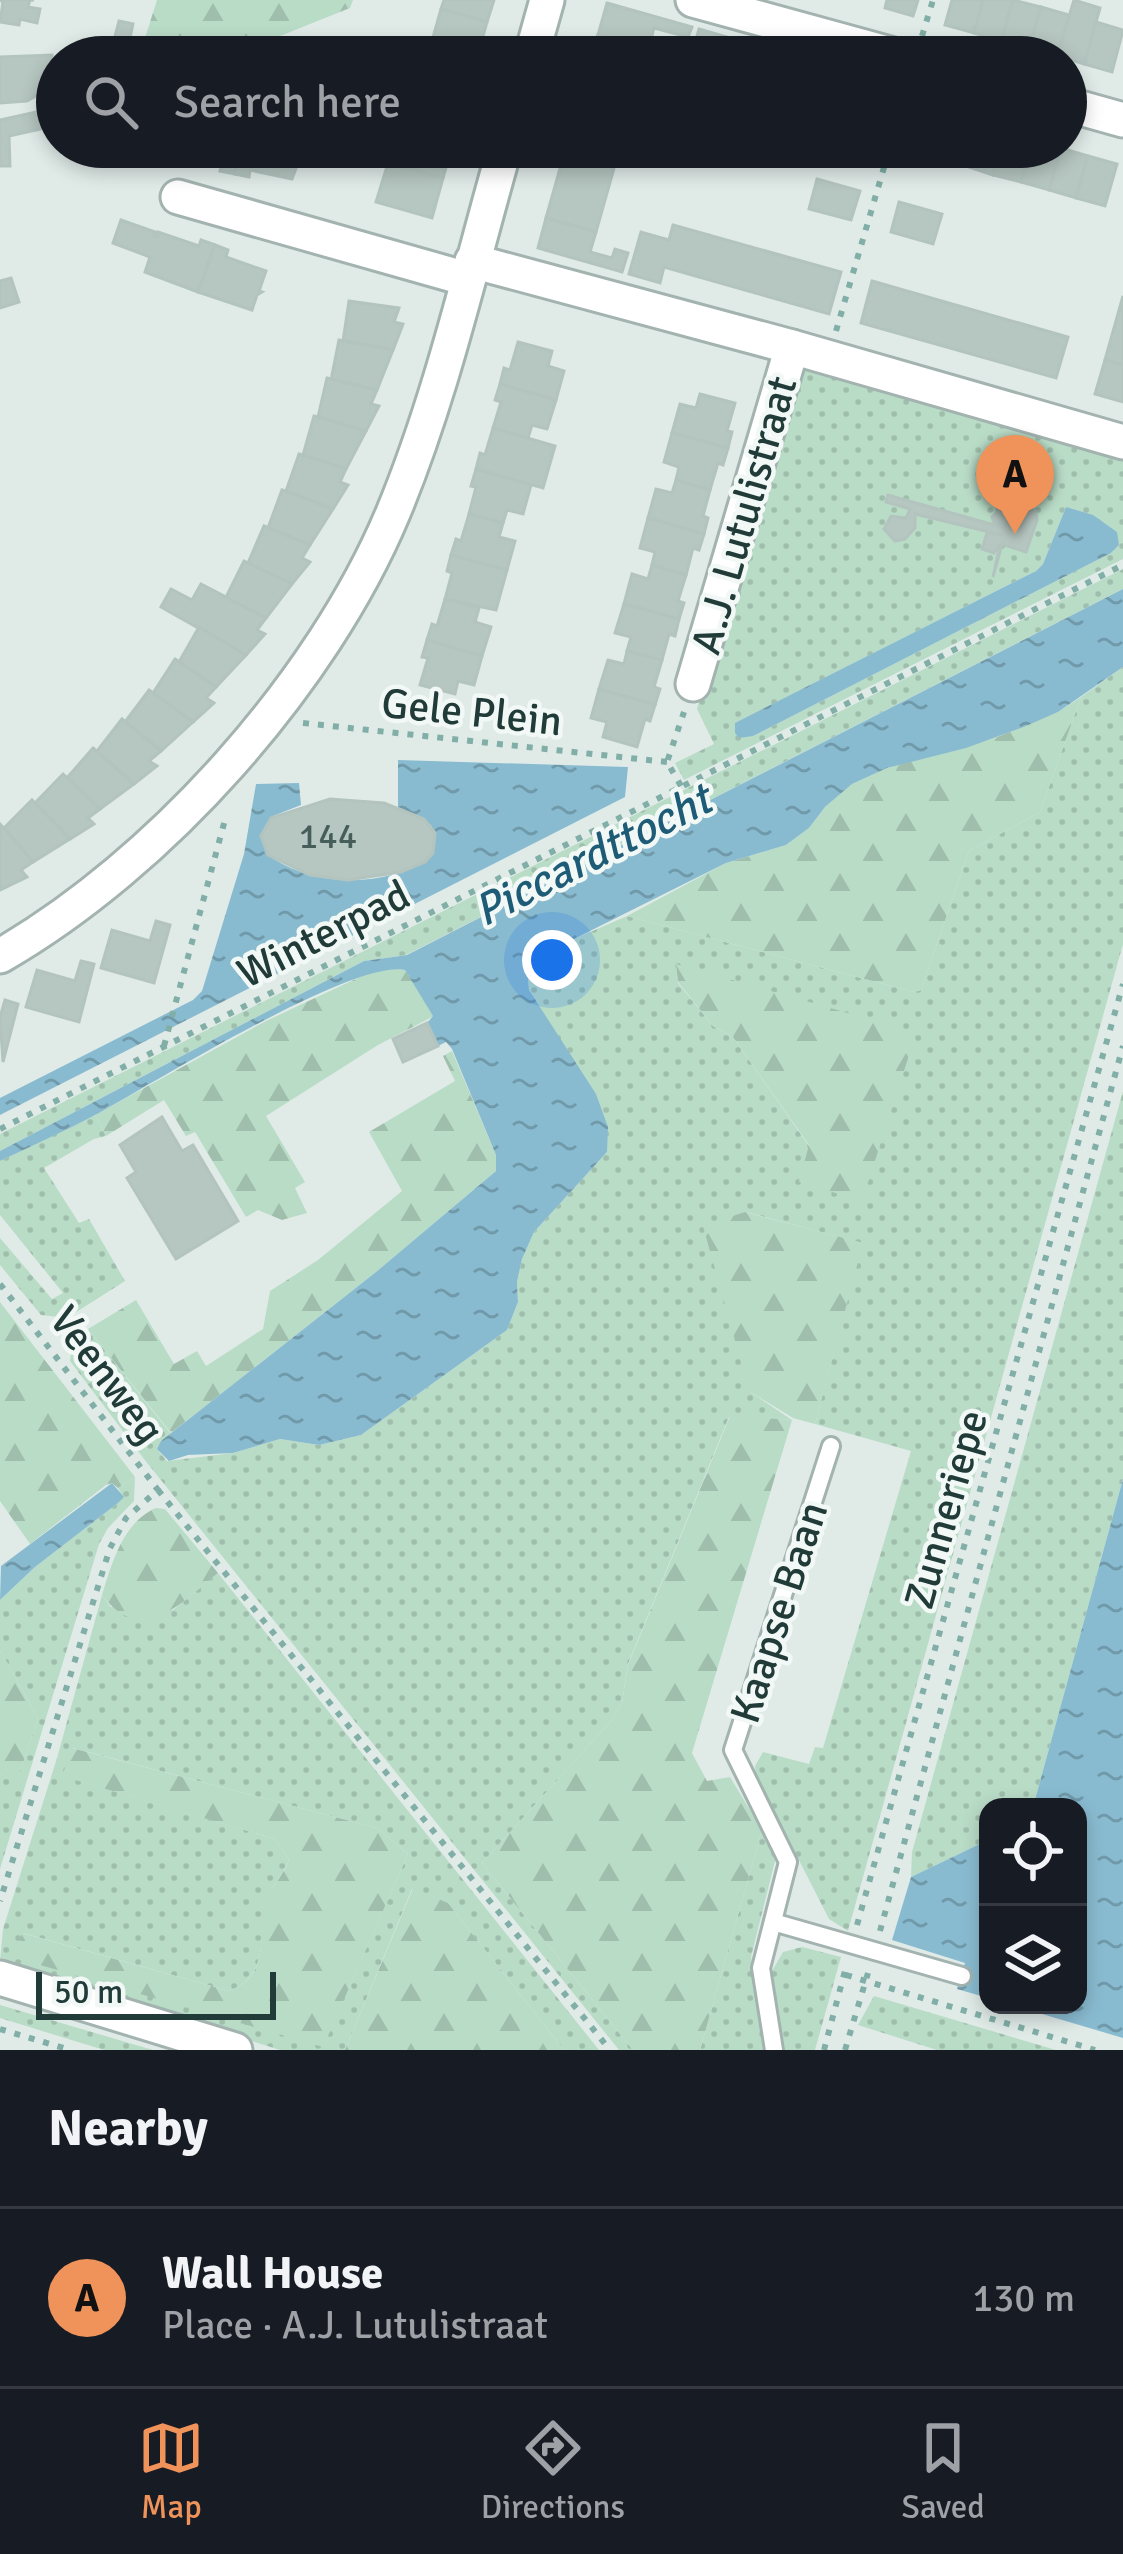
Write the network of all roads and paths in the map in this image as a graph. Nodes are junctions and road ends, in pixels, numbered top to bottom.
1 (548, 0) edge
2 (693, 0) edge
3 (933, 0) edge
4 (537, 36) edge
5 (856, 36) edge
6 (916, 36) edge
7 (1087, 110) edge
8 (1123, 120) edge
9 (499, 168) edge
10 (884, 168) edge
11 (178, 197) dead end
12 (470, 270) junction
13 (792, 347) junction
14 (829, 358) junction
15 (1123, 442) edge
16 (1123, 565) edge
17 (693, 684) joint
18 (270, 720) junction
19 (667, 762) junction
20 (681, 786) junction
21 (226, 812) dead end
22 (0, 956) edge
23 (1123, 984) edge
24 (164, 1046) junction
25 (1123, 1046) edge
26 (0, 1129) edge
27 (0, 1284) edge
28 (831, 1445) dead end
29 (158, 1490) junction
30 (0, 1901) edge
31 (773, 1922) junction
32 (852, 1945) junction
33 (874, 1951) junction
34 (844, 1975) junction
35 (962, 1976) dead end
36 (0, 1978) edge
37 (867, 1980) junction
38 (0, 2029) edge
39 (70, 2050) edge
40 (235, 2050) edge
41 (610, 2050) edge
42 (774, 2050) edge
43 (824, 2050) edge
44 (845, 2050) edge
45 (1095, 2050) edge

1 - 4 street
2 - 5 street
3 - 6 path
7 - 8 street
9 - 12 street
10 - 14 path
11 - 12 street, A.J. Lutulistraat
12 - 13 street, A.J. Lutulistraat
12 - 18 street
13 - 14 street, A.J. Lutulistraat
13 - 17 street, A.J. Lutulistraat
14 - 15 street, A.J. Lutulistraat
16 - 20 path, Winterpad
17 - 19 path
18 - 19 path, Gele Plein
18 - 22 street
19 - 20 path
20 - 24 path, Winterpad
21 - 24 path
23 - 32 path, Zunneriepe
24 - 26 path, Winterpad
25 - 33 path
27 - 29 path, Veenweg
28 - 31 lane, Kaapse Baan
29 - 30 path, Veenweg
29 - 41 path
31 - 32 lane
31 - 42 lane, Kaapse Baan
32 - 33 lane
32 - 34 path, Zunneriepe
33 - 35 lane
33 - 37 path
34 - 37 path
34 - 43 path, Zunneriepe
36 - 40 street
37 - 44 path
37 - 45 path
38 - 39 path

